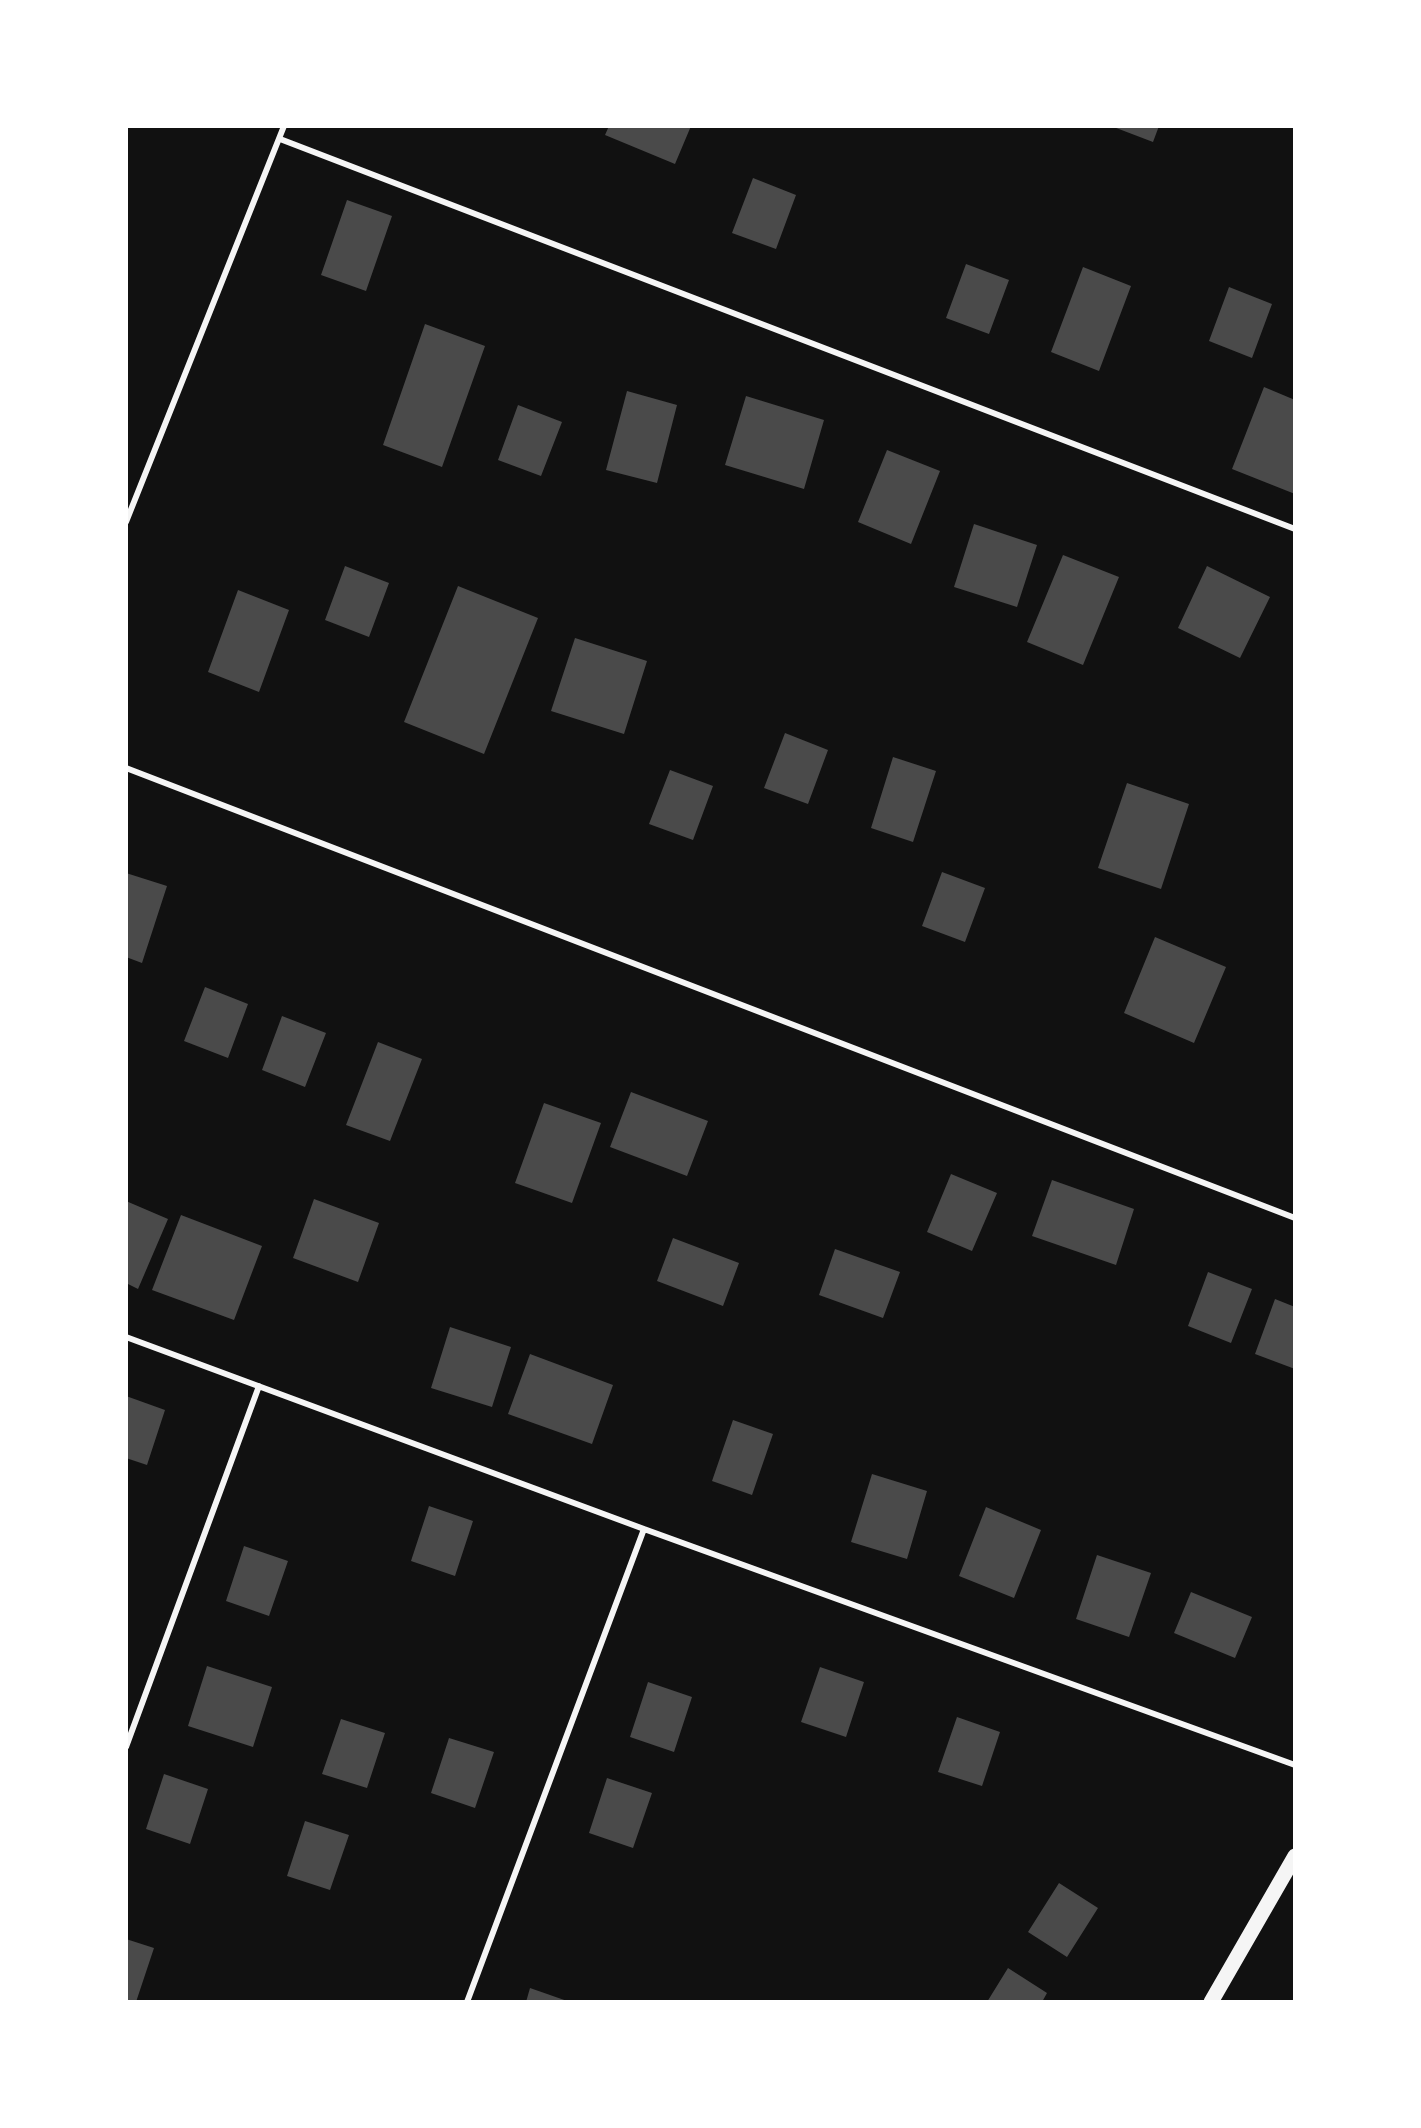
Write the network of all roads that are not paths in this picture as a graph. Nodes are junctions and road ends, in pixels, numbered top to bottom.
1 (284, 126) edge
2 (280, 139) junction
3 (126, 522) edge
4 (1295, 529) edge
5 (126, 768) edge
6 (1295, 1218) edge
7 (126, 1337) edge
8 (259, 1386) junction
9 (644, 1529) junction
10 (126, 1747) edge
11 (1295, 1765) edge
12 (1295, 1856) edge
13 (467, 2002) edge
14 (1211, 2002) edge

1 - 2 street
2 - 3 street
2 - 4 street
5 - 6 street
7 - 8 street
8 - 9 street
8 - 10 street
9 - 11 street
9 - 13 street
12 - 14 main road

